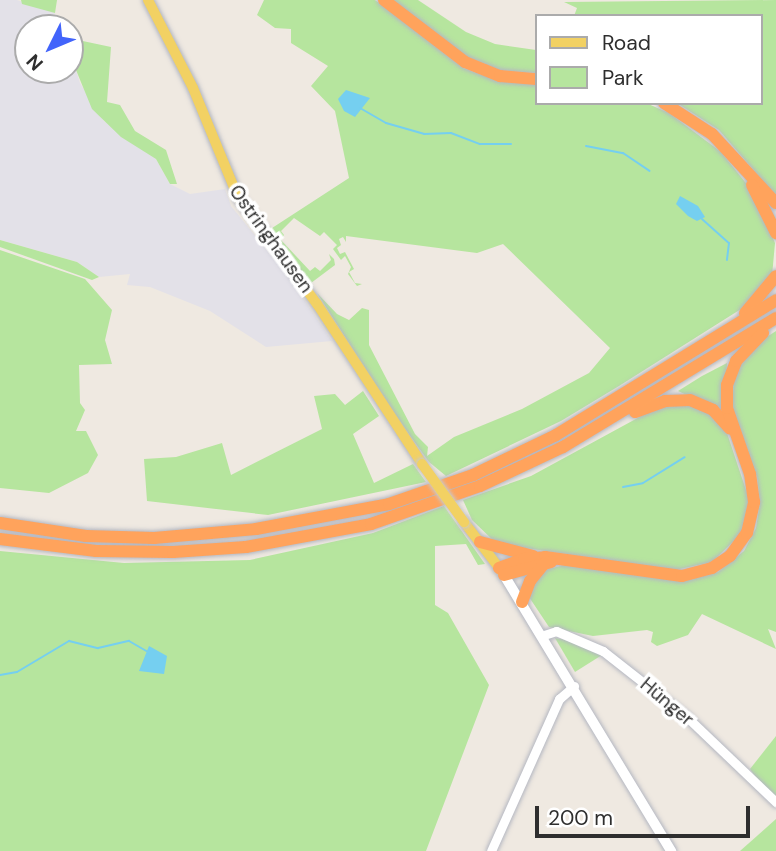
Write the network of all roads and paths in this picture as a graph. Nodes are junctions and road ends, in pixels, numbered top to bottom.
1 (148, 0) edge
2 (384, 0) edge
3 (534, 79) edge
4 (667, 105) edge
5 (740, 163) junction
6 (776, 203) edge
7 (776, 233) edge
8 (776, 276) edge
9 (776, 300) edge
10 (776, 319) edge
11 (733, 327) junction
12 (602, 425) junction
13 (734, 434) junction
14 (0, 523) edge
15 (0, 539) edge
16 (480, 542) junction
17 (533, 556) junction
18 (569, 561) junction
19 (545, 563) junction
20 (502, 572) junction
21 (522, 602) junction
22 (544, 635) junction
23 (576, 690) junction
24 (775, 801) edge
25 (491, 851) edge
26 (671, 851) edge

1 - 16 main road, Ostringhausen, bridge
2 - 3 highway
4 - 5 highway
5 - 6 highway
5 - 7 highway
8 - 11 highway
9 - 11 highway
10 - 12 highway
10 - 13 highway
11 - 14 highway
12 - 13 highway
12 - 15 highway
13 - 18 highway
16 - 17 highway
16 - 20 main road
17 - 18 highway
17 - 20 highway
18 - 19 highway
19 - 20 highway
19 - 21 highway
20 - 21 main road
21 - 22 main road
22 - 23 main road
22 - 24 street, Hünger
23 - 25 street
23 - 26 main road

